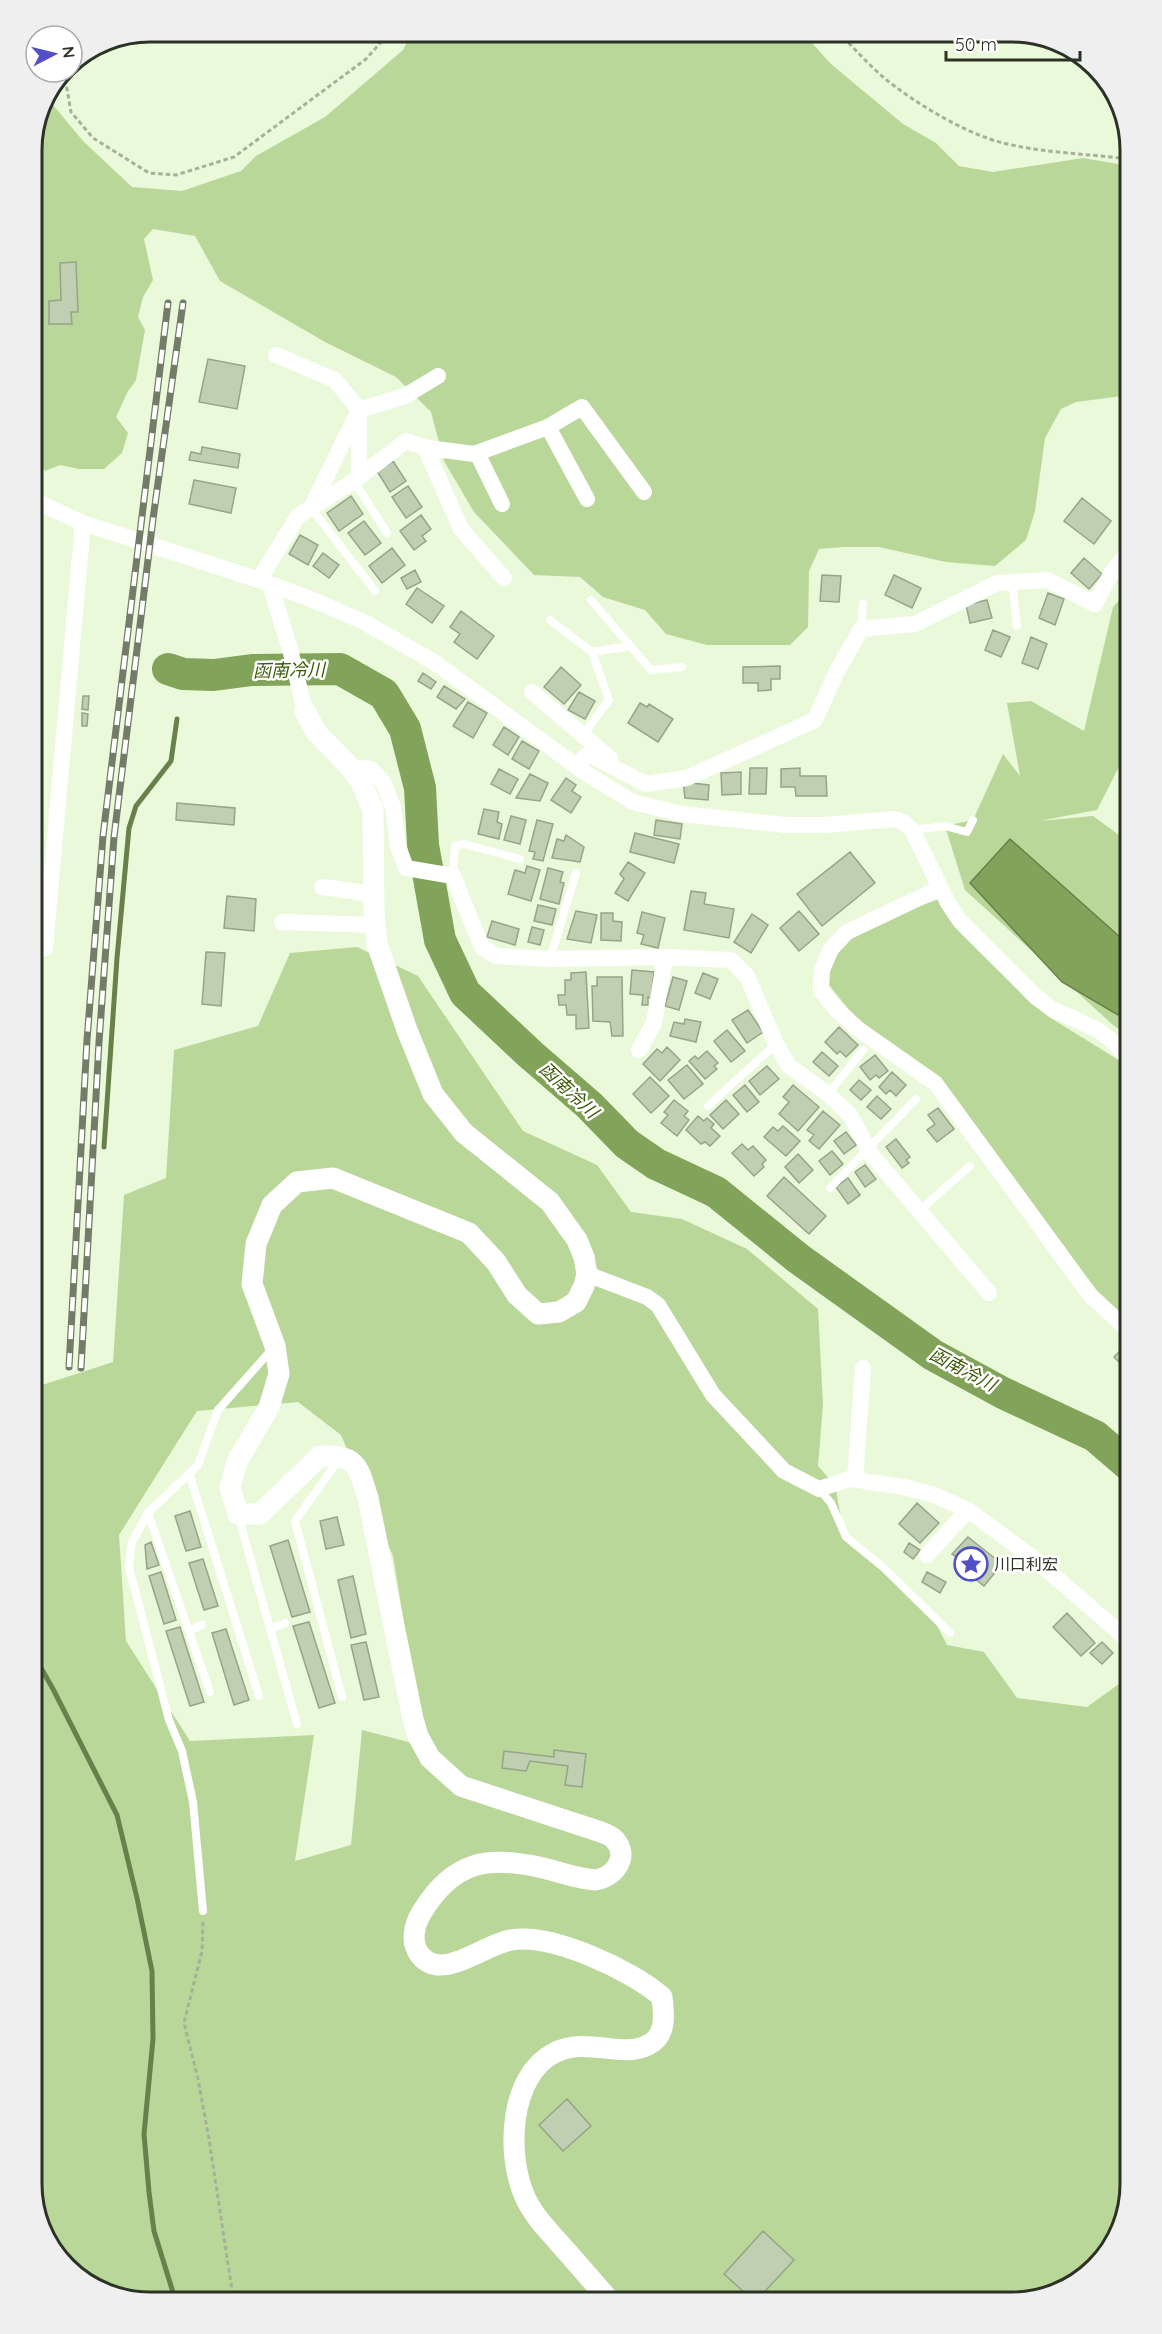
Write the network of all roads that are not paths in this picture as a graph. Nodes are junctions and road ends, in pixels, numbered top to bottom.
1 (276, 355) dead end
2 (438, 376) dead end
3 (359, 410) junction
4 (548, 427) junction
5 (425, 447) junction
6 (477, 453) junction
7 (357, 478) junction
8 (644, 492) dead end
9 (587, 499) dead end
10 (502, 504) dead end
11 (42, 505) edge
12 (311, 508) junction
13 (83, 523) junction
14 (387, 533) dead end
15 (1120, 562) edge
16 (504, 578) dead end
17 (1012, 582) junction
18 (265, 583) junction
19 (375, 591) dead end
20 (591, 600) dead end
21 (863, 604) dead end
22 (550, 620) dead end
23 (1017, 626) dead end
24 (861, 629) junction
25 (631, 646) junction
26 (592, 652) junction
27 (682, 667) dead end
28 (532, 692) dead end
29 (305, 711) joint
30 (583, 735) junction
31 (576, 765) junction
32 (350, 767) junction
33 (633, 778) junction
34 (973, 820) dead end
35 (912, 830) junction
36 (520, 859) dead end
37 (576, 873) dead end
38 (453, 876) junction
39 (322, 887) dead end
40 (940, 888) junction
41 (374, 894) junction
42 (282, 922) dead end
43 (375, 925) junction
44 (45, 948) dead end
45 (665, 957) junction
46 (550, 958) junction
47 (776, 1044) junction
48 (1120, 1048) edge
49 (639, 1050) dead end
50 (863, 1050) dead end
51 (828, 1094) junction
52 (916, 1099) dead end
53 (708, 1106) dead end
54 (868, 1149) junction
55 (970, 1166) dead end
56 (830, 1188) dead end
57 (920, 1210) junction
58 (587, 1274) junction
59 (989, 1293) dead end
60 (1120, 1322) edge
61 (275, 1346) junction
62 (863, 1368) dead end
63 (342, 1455) junction
64 (189, 1473) junction
65 (855, 1480) junction
66 (819, 1489) junction
67 (968, 1510) junction
68 (148, 1513) junction
69 (238, 1514) junction
70 (927, 1555) dead end
71 (285, 1623) dead end
72 (202, 1625) dead end
73 (270, 1629) junction
74 (189, 1631) junction
75 (950, 1633) dead end
76 (1120, 1633) edge
77 (210, 1692) dead end
78 (259, 1696) dead end
79 (342, 1697) dead end
80 (297, 1724) dead end
81 (203, 1911) road end
82 (602, 2292) edge

1 - 3 street
2 - 3 street
3 - 7 street
3 - 12 street
4 - 6 street
4 - 8 street
4 - 9 street
5 - 6 street
5 - 7 street
5 - 16 street
6 - 10 street
7 - 12 street
7 - 14 lane
11 - 13 street
12 - 18 street
12 - 19 lane
13 - 18 street
13 - 44 street
15 - 17 street
17 - 23 lane
17 - 24 street
18 - 29 street
18 - 31 street
20 - 25 lane
21 - 24 lane
22 - 26 lane
24 - 33 street
25 - 26 lane
25 - 27 lane
26 - 30 lane
28 - 30 street
29 - 32 street
30 - 33 street
31 - 33 street
31 - 35 street
32 - 38 street
32 - 41 street
34 - 35 lane
35 - 40 street
36 - 38 lane
37 - 46 lane
38 - 46 street
39 - 41 street
40 - 48 street
40 - 60 street
41 - 43 street
42 - 43 street
43 - 58 street
45 - 46 street
45 - 47 street
45 - 49 street
47 - 51 street
47 - 53 lane
50 - 51 lane
51 - 54 street
52 - 54 lane
54 - 56 lane
54 - 57 street
55 - 57 lane
57 - 59 street
58 - 61 street
58 - 66 street
61 - 64 lane
61 - 69 street
62 - 65 street
63 - 69 street
63 - 79 lane
63 - 82 street
64 - 68 lane
64 - 78 lane
65 - 66 street
65 - 67 street
66 - 75 lane
67 - 70 street
67 - 76 street
68 - 74 lane
68 - 81 lane
69 - 73 lane
71 - 73 lane
72 - 74 lane
73 - 80 lane
74 - 77 lane

